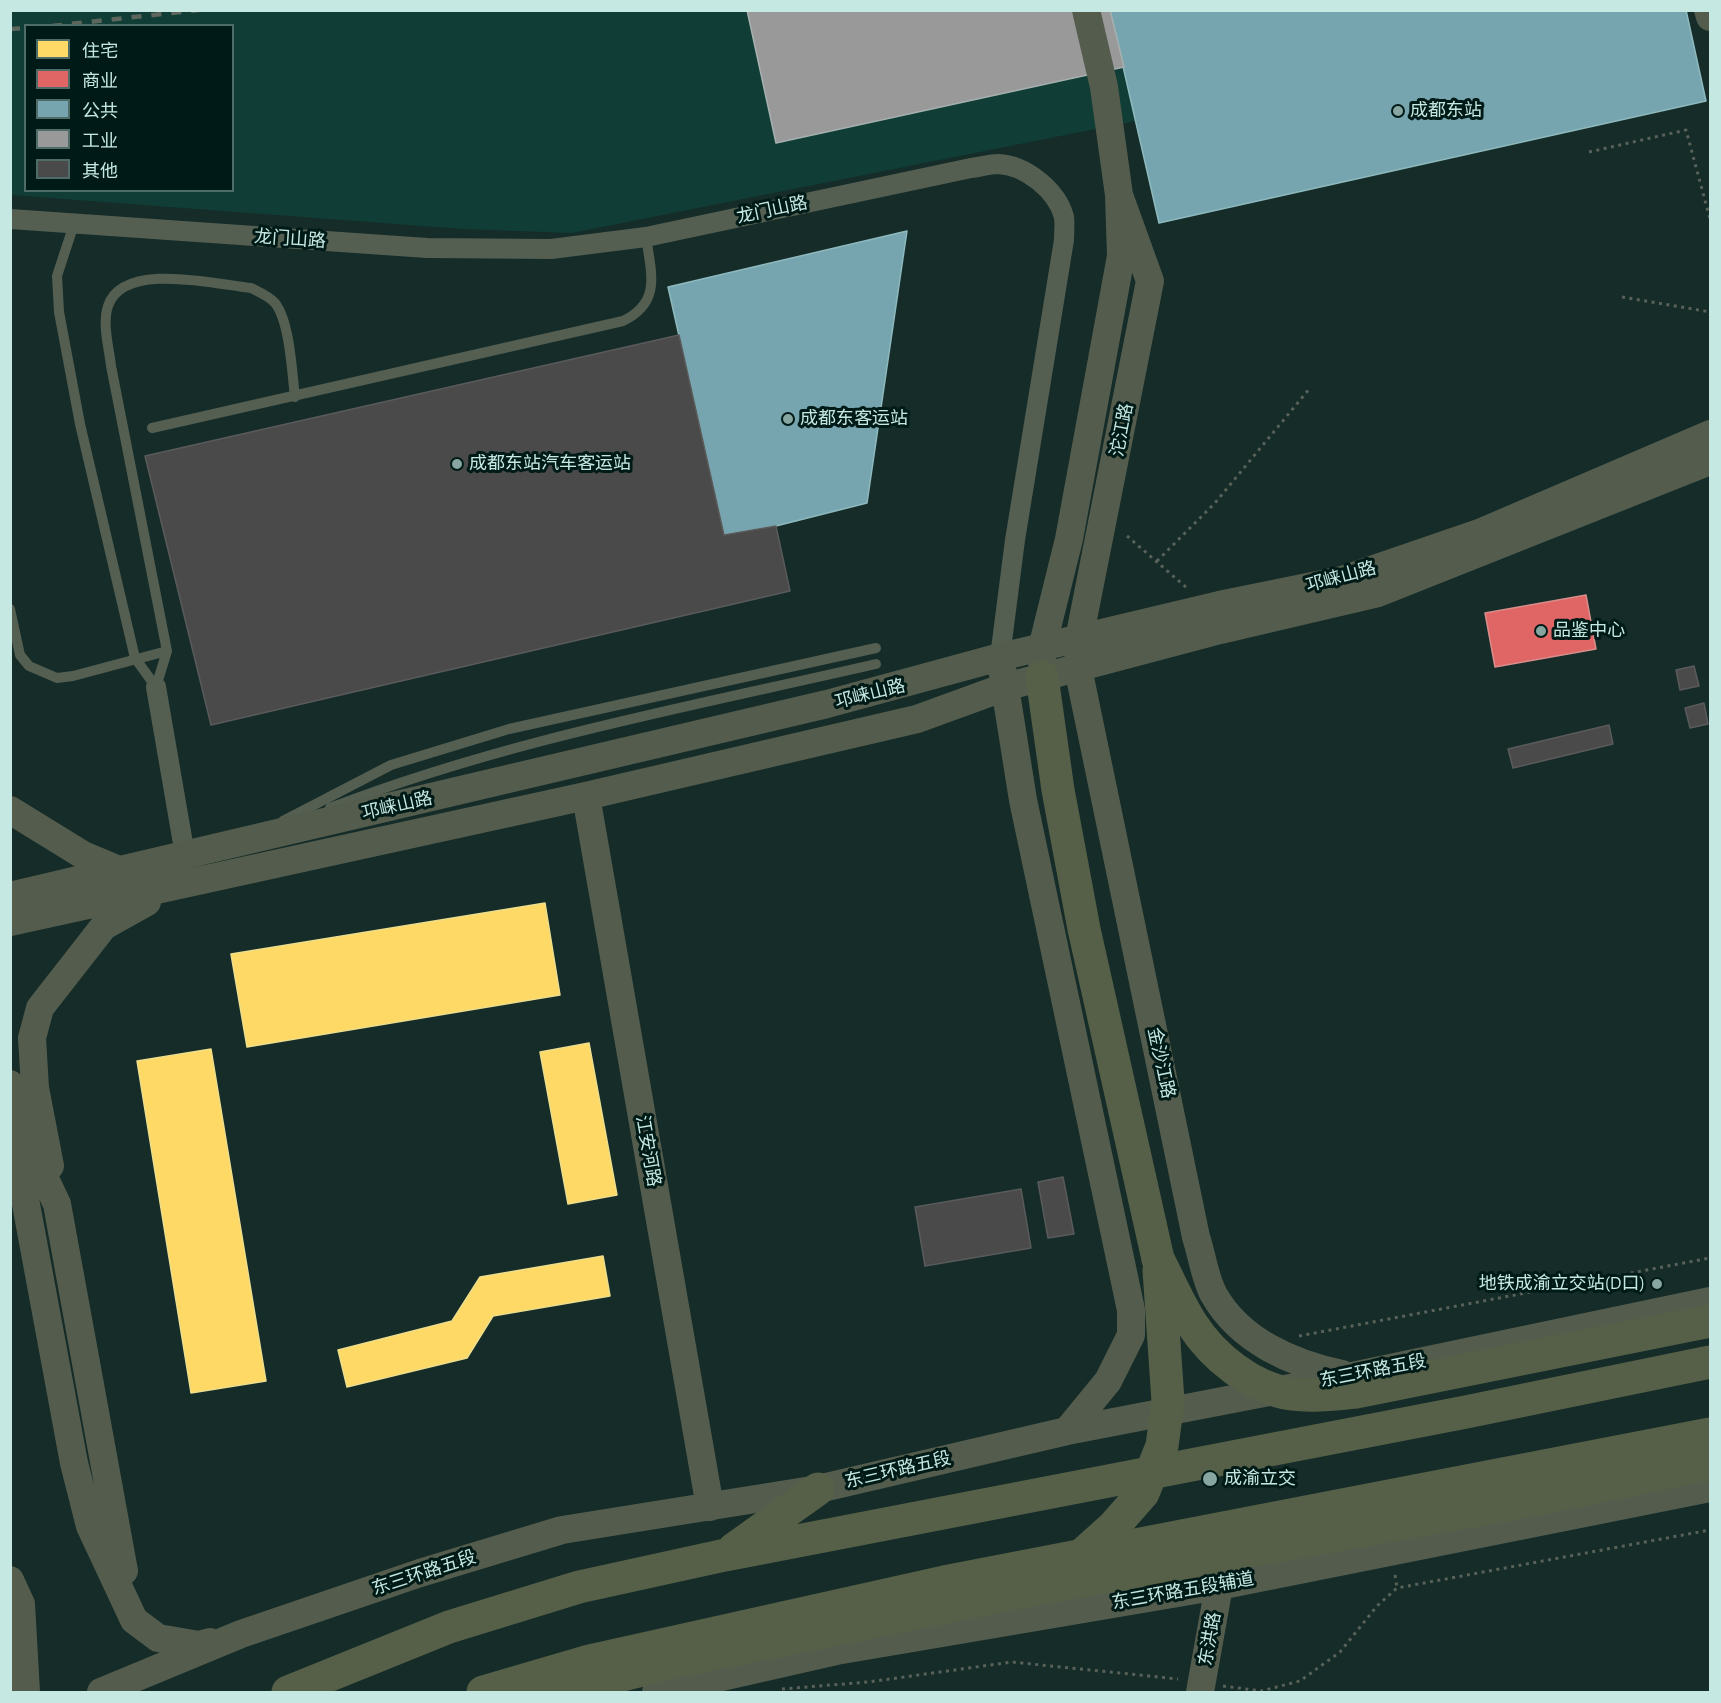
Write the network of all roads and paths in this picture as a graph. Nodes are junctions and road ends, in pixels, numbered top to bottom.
1 (1086, 10) edge
2 (1100, 10) edge
3 (1708, 10) edge
4 (1710, 17) edge
5 (1104, 87) junction
6 (1589, 152) dead end
7 (1119, 195) junction
8 (10, 219) edge
9 (1710, 219) edge
10 (74, 224) junction
11 (646, 237) junction
12 (1622, 297) dead end
13 (1710, 312) edge
14 (1310, 388) dead end
15 (295, 397) junction
16 (152, 428) dead end
17 (1710, 434) edge
18 (1710, 461) edge
19 (1127, 536) dead end
20 (1157, 561) junction
21 (1192, 592) dead end
22 (10, 609) edge
23 (1079, 639) junction
24 (876, 648) dead end
25 (166, 651) junction
26 (1000, 657) junction
27 (135, 658) junction
28 (1042, 663) junction
29 (876, 664) dead end
30 (1078, 668) junction
31 (156, 687) junction
32 (1005, 687) junction
33 (586, 796) junction
34 (10, 810) edge
35 (240, 843) junction
36 (185, 855) junction
37 (120, 871) junction
38 (170, 889) junction
39 (10, 896) edge
40 (10, 922) edge
41 (10, 1084) edge
42 (10, 1118) edge
43 (57, 1204) junction
44 (1710, 1258) edge
45 (1158, 1259) junction
46 (1710, 1302) edge
47 (1710, 1321) edge
48 (1263, 1343) junction
49 (1710, 1362) edge
50 (1352, 1376) junction
51 (1067, 1431) junction
52 (1710, 1434) edge
53 (1710, 1464) edge
54 (1710, 1488) edge
55 (818, 1489) junction
56 (710, 1507) junction
57 (1710, 1530) edge
58 (726, 1554) junction
59 (10, 1580) edge
60 (1220, 1586) junction
61 (1031, 1590) junction
62 (134, 1620) junction
63 (241, 1634) junction
64 (1201, 1687) edge
65 (771, 1690) dead end
66 (26, 1692) edge
67 (101, 1692) edge
68 (288, 1692) edge
69 (483, 1692) edge
70 (555, 1692) edge
71 (656, 1692) edge

1 - 5 street
2 - 5 street
3 - 4 street
5 - 7 street
6 - 9 path
7 - 23 street, 沱江路
7 - 28 street
8 - 10 street, 龙门山路
10 - 11 street, 龙门山路
10 - 27 lane
11 - 15 lane
11 - 26 street, 龙门山路
12 - 13 path
14 - 20 path
15 - 16 lane
15 - 25 lane
17 - 23 street, 邛崃山路
18 - 30 street, 邛崃山路
19 - 20 path
20 - 21 path
22 - 27 lane
23 - 28 street, 邛崃山路
23 - 30 street, 沱江路
24 - 35 lane
25 - 27 lane
25 - 31 lane
26 - 28 street, 邛崃山路
26 - 32 street
26 - 35 street, 邛崃山路
27 - 31 lane
28 - 30 street, 邛崃山路
28 - 32 street, 邛崃山路
28 - 45 highway
29 - 35 lane
30 - 48 street, 金沙江路
31 - 36 street
32 - 33 street, 邛崃山路
32 - 51 street
33 - 38 street, 邛崃山路
33 - 56 street, 江安河路
34 - 37 street
35 - 36 street, 邛崃山路
36 - 37 street, 邛崃山路
37 - 39 street, 邛崃山路
38 - 40 street, 邛崃山路
38 - 43 street
41 - 43 street
42 - 62 street
43 - 62 street
44 - 48 path
45 - 47 highway, bridge
45 - 61 highway, bridge
46 - 50 street, 东三环路五段
48 - 50 street, 金沙江路
49 - 58 highway
50 - 51 street, 东三环路五段
51 - 55 street, 东三环路五段
52 - 69 highway
53 - 61 highway, bridge
54 - 60 street, 东三环路五段辅道
55 - 56 street, 东三环路五段
55 - 58 highway
56 - 63 street, 东三环路五段
57 - 64 path
58 - 68 highway
59 - 66 street
60 - 64 street, 东洪路
60 - 71 street, 东三环路五段辅道
61 - 70 highway, bridge
62 - 63 street
63 - 67 street, 东三环路五段
64 - 65 path

